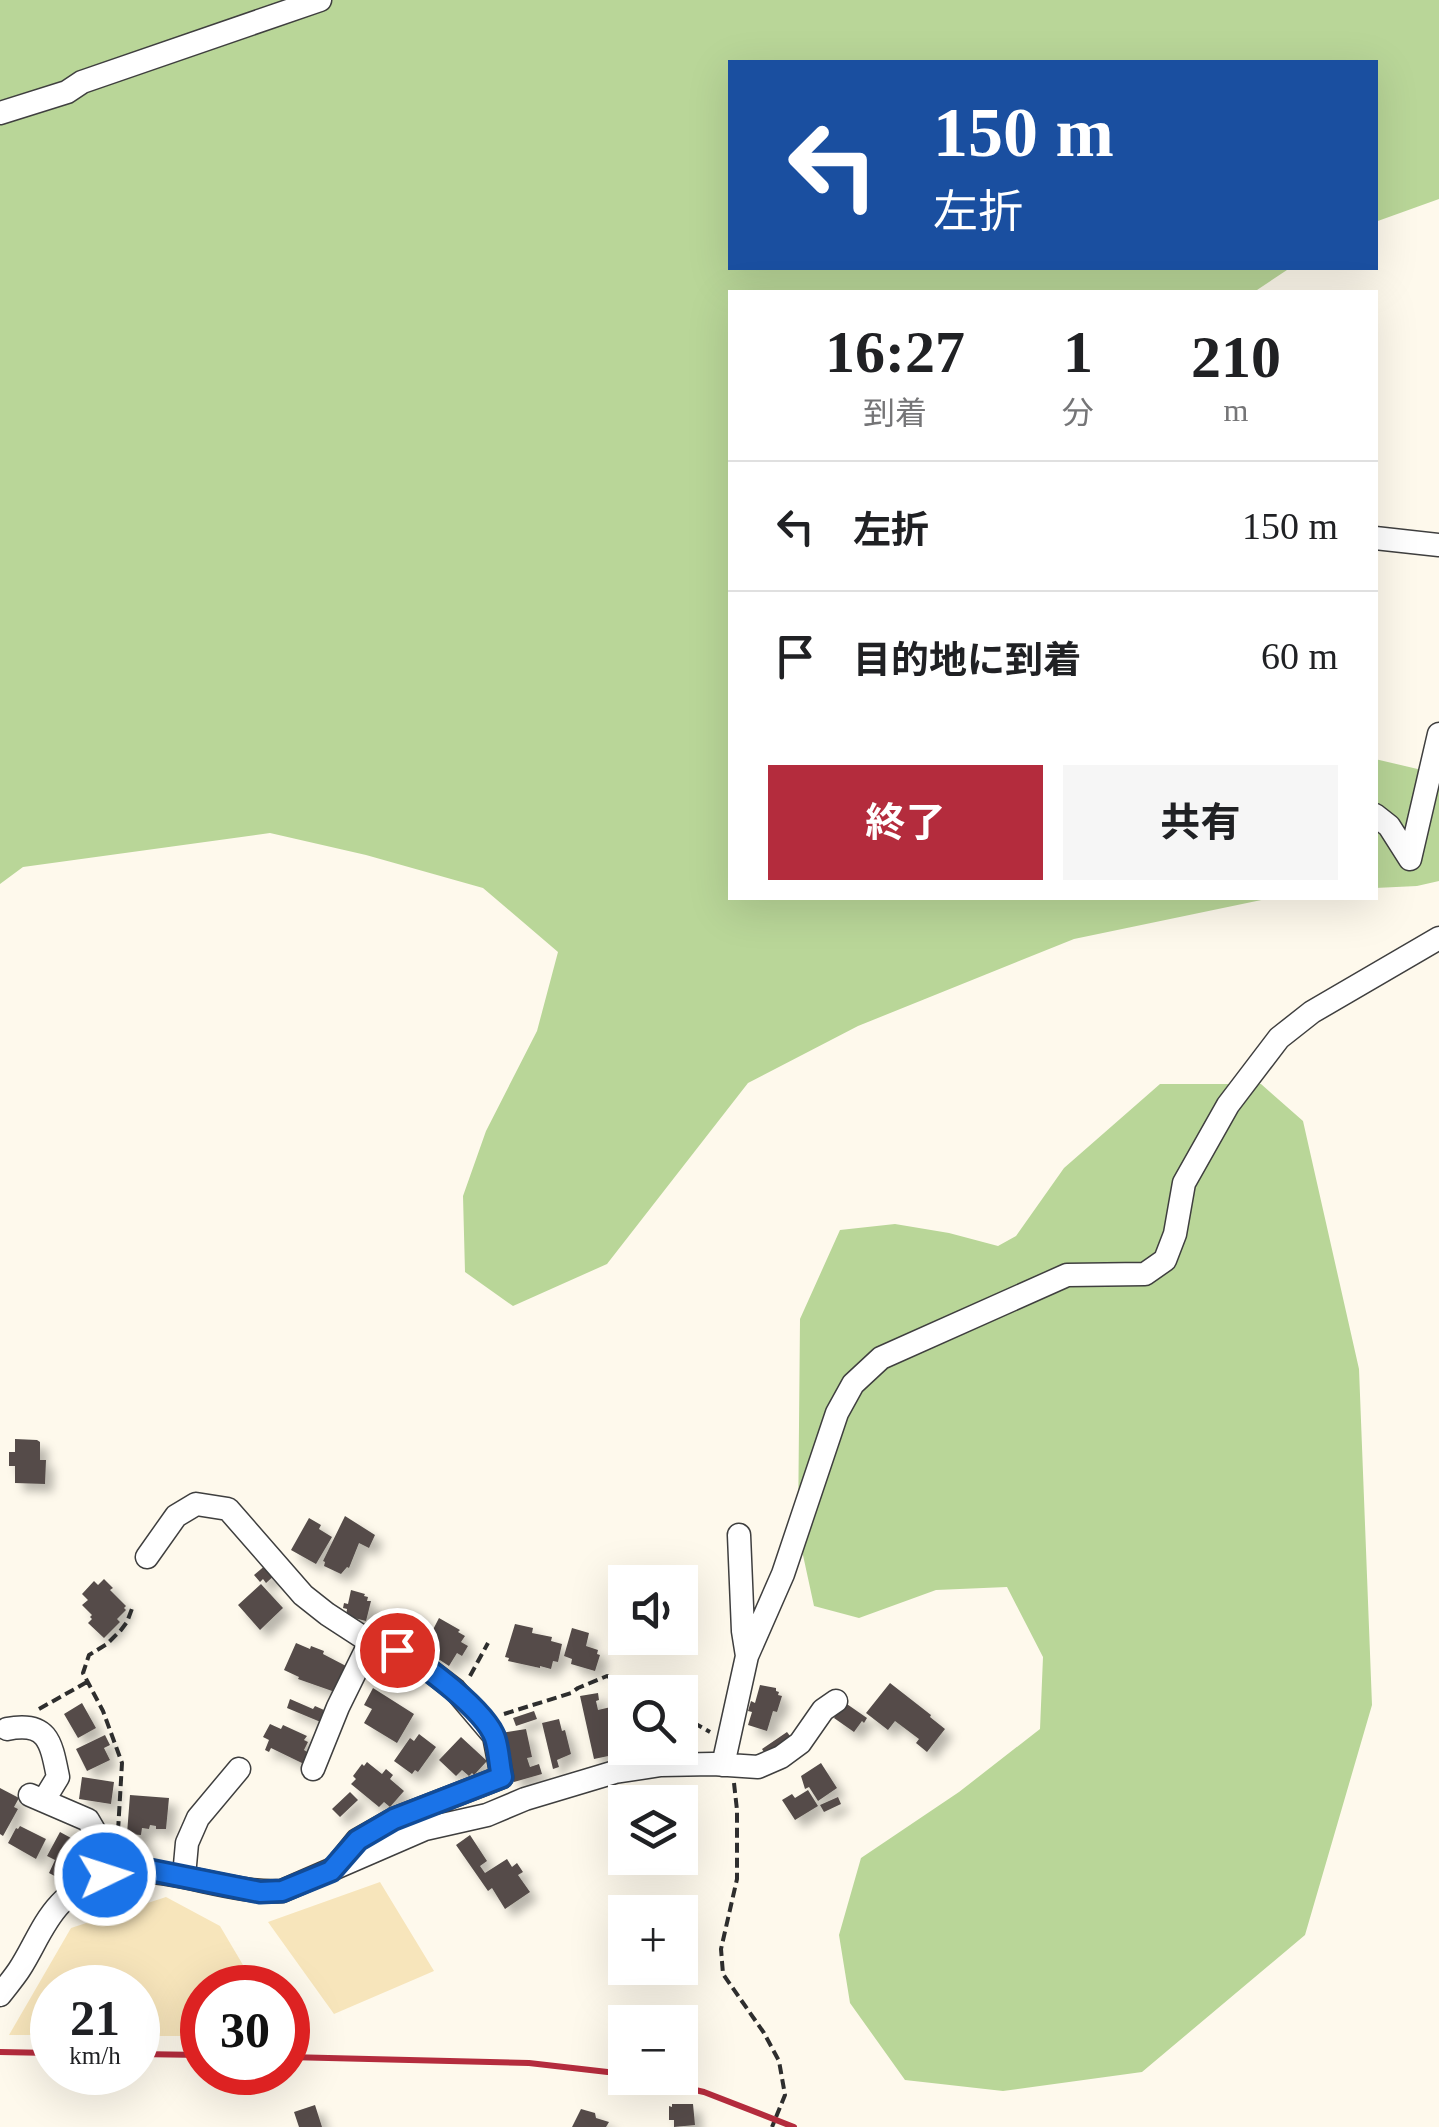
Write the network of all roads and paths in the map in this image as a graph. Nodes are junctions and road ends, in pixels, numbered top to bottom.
1 (320, 0) edge
2 (0, 114) edge
3 (1378, 538) edge
4 (1439, 545) edge
5 (1439, 734) edge
6 (1378, 817) edge
7 (1439, 938) edge
8 (739, 1535) dead end
9 (148, 1557) dead end
10 (133, 1606) dead end
11 (370, 1642) junction
12 (488, 1643) dead end
13 (747, 1656) junction
14 (608, 1677) edge
15 (464, 1700) junction
16 (836, 1701) dead end
17 (486, 1724) junction
18 (8, 1728) dead end
19 (698, 1730) edge
20 (726, 1753) junction
21 (240, 1769) dead end
22 (312, 1769) dead end
23 (118, 1833) dead end
24 (331, 1871) junction
25 (105, 1875) junction
26 (184, 1876) junction
27 (0, 1995) edge
28 (772, 2127) edge

1 - 2 street
3 - 4 street
5 - 6 street
7 - 13 street
8 - 13 street
9 - 11 street
10 - 23 path
11 - 15 street
11 - 22 street
12 - 15 path
13 - 20 street
14 - 17 path
15 - 17 street
16 - 20 street
17 - 24 street
18 - 25 street
19 - 20 path
20 - 24 street
20 - 28 path
21 - 26 street
24 - 26 street
25 - 26 street
25 - 27 street

